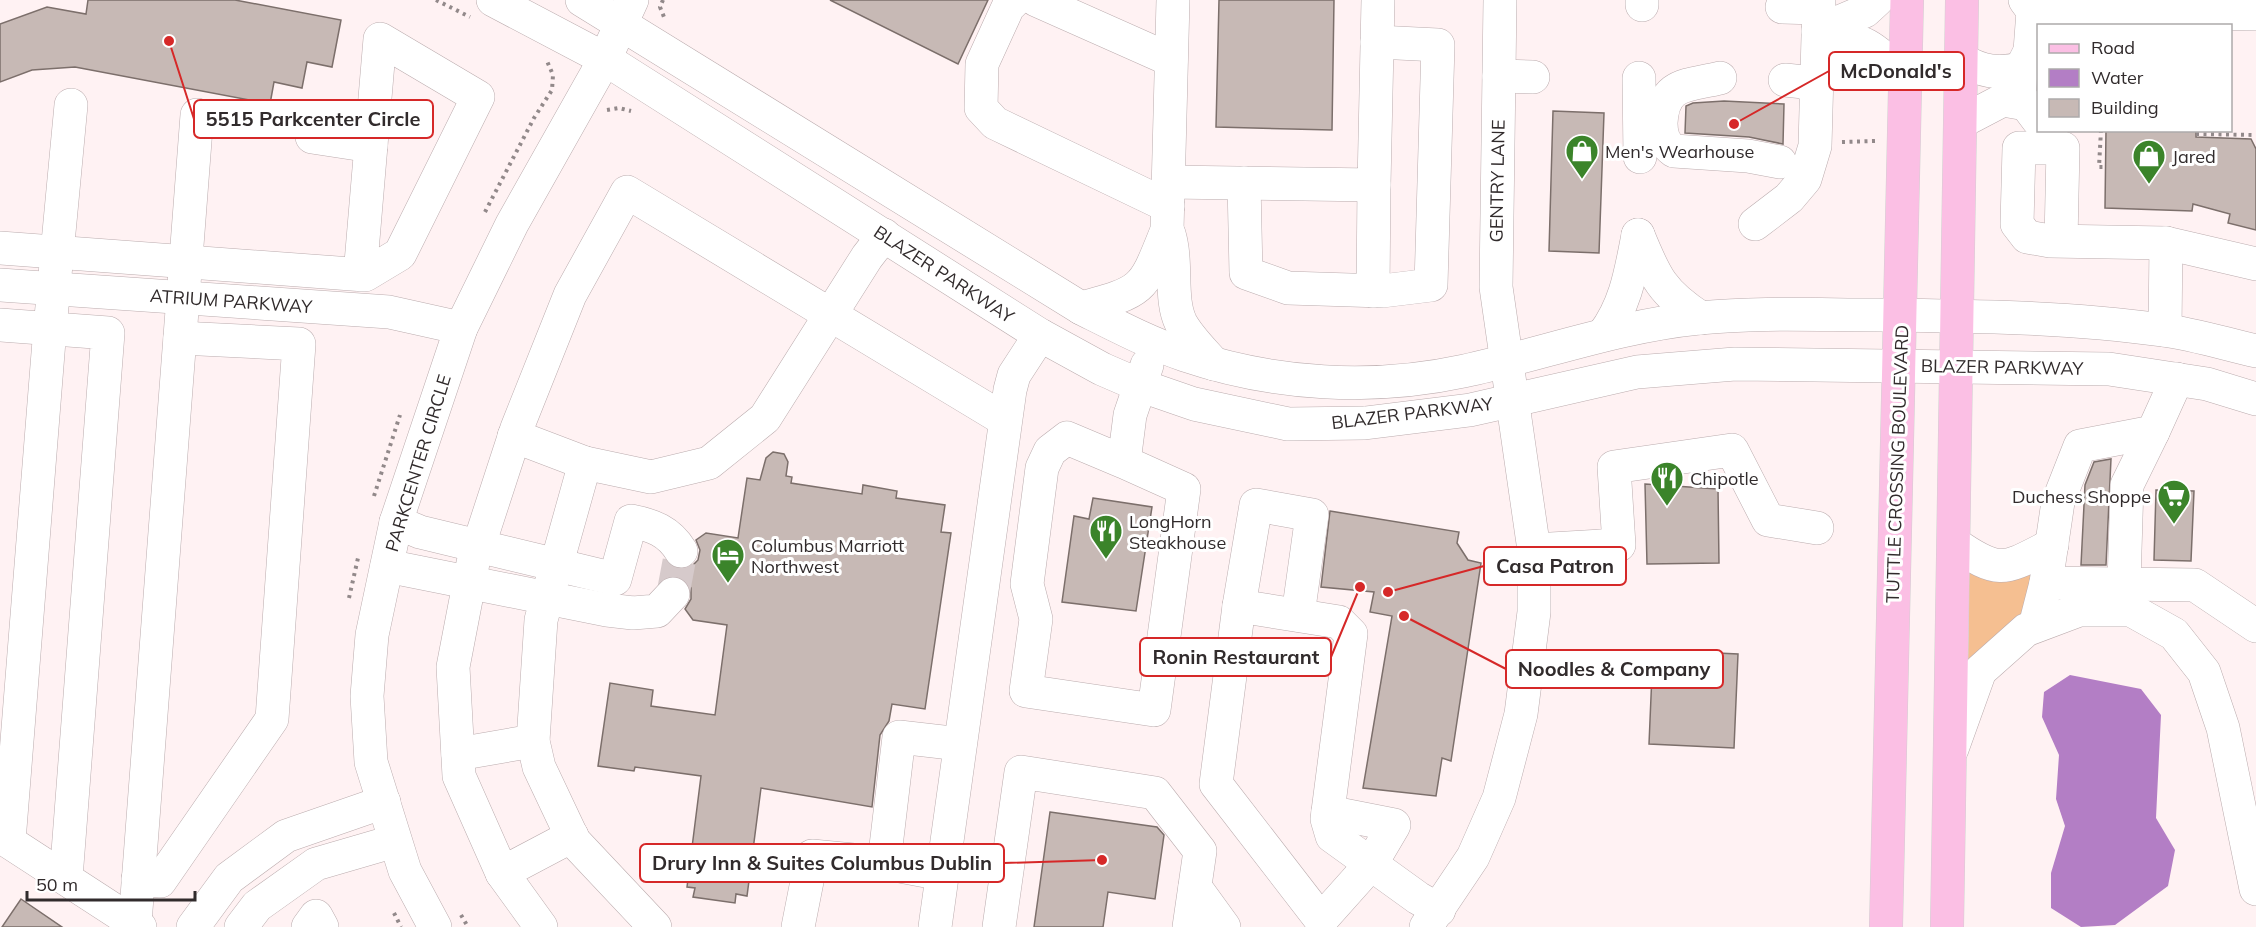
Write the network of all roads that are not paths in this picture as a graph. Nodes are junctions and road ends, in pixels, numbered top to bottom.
1 (494, 0) edge
2 (582, 0) edge
3 (1015, 0) edge
4 (1036, 0) edge
5 (1173, 0) edge
6 (1378, 0) edge
7 (1500, 0) edge
8 (1877, 0) edge
9 (1907, 0) edge
10 (1962, 0) edge
11 (2029, 6) edge
12 (1782, 7) dead end
13 (627, 11) edge
14 (1818, 13) edge
15 (2208, 13) edge
16 (2256, 14) edge
17 (2069, 19) edge
18 (1377, 42) junction
19 (605, 59) junction
20 (1171, 60) junction
21 (1962, 60) junction
22 (2022, 69) junction
23 (1499, 76) junction
24 (1533, 77) dead end
25 (1638, 77) dead end
26 (1720, 78) dead end
27 (1905, 78) junction
28 (2003, 100) junction
29 (71, 105) dead end
30 (197, 115) dead end
31 (1960, 122) junction
32 (2037, 129) edge
33 (2039, 133) edge
34 (312, 137) dead end
35 (371, 146) junction
36 (1644, 162) dead end
37 (1783, 164) junction
38 (1244, 183) junction
39 (1374, 185) junction
40 (1168, 206) junction
41 (1755, 224) dead end
42 (884, 235) junction
43 (2061, 241) junction
44 (2166, 243) junction
45 (0, 248) edge
46 (57, 254) junction
47 (184, 262) junction
48 (2256, 264) edge
49 (360, 275) junction
50 (0, 285) edge
51 (54, 289) junction
52 (1373, 291) junction
53 (183, 298) junction
54 (1081, 308) junction
55 (830, 314) junction
56 (1901, 315) junction
57 (1958, 315) junction
58 (1701, 318) junction
59 (0, 325) edge
60 (50, 328) junction
61 (461, 328) junction
62 (2164, 330) junction
63 (1040, 335) junction
64 (1603, 335) junction
65 (180, 338) junction
66 (1156, 344) junction
67 (2256, 351) edge
68 (1507, 361) junction
69 (1214, 364) junction
70 (1899, 366) junction
71 (1958, 367) junction
72 (2177, 379) junction
73 (1139, 385) junction
74 (1513, 399) junction
75 (2256, 399) edge
76 (1005, 420) junction
77 (2153, 432) junction
78 (514, 436) junction
79 (585, 462) junction
80 (1124, 462) junction
81 (642, 475) junction
82 (631, 520) junction
83 (396, 522) junction
84 (1818, 528) dead end
85 (1955, 544) junction
86 (2052, 545) junction
87 (478, 547) junction
88 (1534, 550) junction
89 (681, 551) dead end
90 (387, 566) junction
91 (556, 566) junction
92 (615, 579) junction
93 (470, 583) junction
94 (2046, 583) junction
95 (2124, 583) junction
96 (673, 594) tunnel mouth
97 (546, 600) junction
98 (1239, 606) junction
99 (607, 610) junction
100 (1298, 615) junction
101 (2035, 626) junction
102 (2256, 626) edge
103 (532, 741) junction
104 (960, 744) junction
105 (1951, 750) junction
106 (458, 754) junction
107 (384, 802) junction
108 (1328, 812) junction
109 (572, 836) junction
110 (4, 838) edge
111 (395, 841) junction
112 (884, 863) junction
113 (1371, 864) junction
114 (502, 873) junction
115 (942, 874) junction
116 (66, 878) junction
117 (138, 879) junction
118 (1195, 887) junction
119 (2256, 889) edge
120 (1432, 919) edge
121 (137, 925) edge
122 (193, 927) edge
123 (242, 927) edge
124 (308, 927) edge
125 (322, 927) edge
126 (435, 927) edge
127 (541, 927) edge
128 (655, 927) edge
129 (798, 927) edge
130 (934, 927) edge
131 (999, 927) edge
132 (1189, 927) edge
133 (1224, 927) edge
134 (1886, 927) edge
135 (1947, 927) edge

1 - 19 street, BLAZER PARKWAY
2 - 13 street, BLAZER PARKWAY
3 - 40 street
4 - 20 street
5 - 20 street
6 - 18 street
7 - 23 street, GENTRY LANE
8 - 14 street
9 - 27 main road, TUTTLE CROSSING BOULEVARD
10 - 21 main road
11 - 17 street
11 - 22 street
12 - 14 street
13 - 19 street, PARKCENTER CIRCLE
13 - 54 street, BLAZER PARKWAY
14 - 27 street
14 - 37 street
15 - 16 street
15 - 17 street
18 - 39 street
18 - 52 street
19 - 42 street, BLAZER PARKWAY
19 - 61 street, PARKCENTER CIRCLE
20 - 40 street
21 - 22 street
21 - 31 main road
22 - 28 street
23 - 24 street
23 - 68 street, GENTRY LANE
25 - 36 street
26 - 37 street
27 - 56 main road, TUTTLE CROSSING BOULEVARD
28 - 31 street
28 - 32 street
29 - 46 street
30 - 47 street
31 - 57 main road
33 - 43 street
33 - 43 street
34 - 35 street
35 - 49 street
35 - 49 street
37 - 41 street
38 - 39 street
38 - 40 street
38 - 52 street
39 - 52 street
40 - 54 street
40 - 69 street
42 - 55 street
42 - 63 street, BLAZER PARKWAY
43 - 44 street
44 - 48 street
44 - 62 street
45 - 46 street
46 - 47 street
46 - 51 street
47 - 49 street
47 - 53 street
50 - 51 street, ATRIUM PARKWAY
51 - 53 street, ATRIUM PARKWAY
51 - 60 street
53 - 61 street, ATRIUM PARKWAY
53 - 65 street
54 - 66 street, BLAZER PARKWAY
55 - 76 street
55 - 78 street
55 - 81 street
56 - 57 street, BLAZER PARKWAY
56 - 58 street, BLAZER PARKWAY
56 - 70 main road, TUTTLE CROSSING BOULEVARD
57 - 62 street, BLAZER PARKWAY
57 - 71 main road
58 - 64 street, BLAZER PARKWAY
58 - 64 street
59 - 60 street
60 - 110 street
60 - 116 street
61 - 83 street, PARKCENTER CIRCLE
62 - 67 street, BLAZER PARKWAY
63 - 73 street, BLAZER PARKWAY
63 - 76 street
64 - 68 street, BLAZER PARKWAY
65 - 117 street
65 - 117 street
66 - 69 street, BLAZER PARKWAY
66 - 73 street
68 - 69 street, BLAZER PARKWAY
68 - 74 street
70 - 71 street, BLAZER PARKWAY
70 - 74 street, BLAZER PARKWAY
70 - 134 main road, TUTTLE CROSSING BOULEVARD
71 - 72 street, BLAZER PARKWAY
71 - 85 main road
72 - 75 street, BLAZER PARKWAY
72 - 77 street
73 - 74 street, BLAZER PARKWAY
73 - 80 street
74 - 88 street
76 - 104 street
77 - 86 street
77 - 95 street
78 - 79 street
78 - 87 street
79 - 81 street
79 - 91 street
80 - 80 street
81 - 82 street
82 - 89 street
82 - 92 street
83 - 87 street
83 - 90 street, PARKCENTER CIRCLE
84 - 88 street
85 - 86 street
85 - 105 main road
86 - 94 street
87 - 91 street
87 - 93 street
88 - 120 street
90 - 93 street
90 - 107 street, PARKCENTER CIRCLE
91 - 92 street
91 - 97 street
92 - 99 street
93 - 97 street
93 - 106 street
94 - 95 street
94 - 101 street
95 - 102 street
96 - 99 street
97 - 99 street
97 - 103 street
98 - 100 street
98 - 100 street
98 - 113 street
100 - 108 street
101 - 105 street
101 - 119 street
103 - 106 street
103 - 109 street
104 - 112 street
104 - 115 street
105 - 135 main road
106 - 114 street
107 - 111 street, PARKCENTER CIRCLE
107 - 122 street
108 - 113 street
108 - 113 street
109 - 114 street
109 - 128 street
110 - 116 street
111 - 123 street
111 - 126 street, PARKCENTER CIRCLE
112 - 115 street
112 - 129 street
113 - 120 street
114 - 127 street
115 - 130 street
116 - 121 street
117 - 121 street
118 - 131 street
118 - 132 street
118 - 133 street
124 - 125 street

